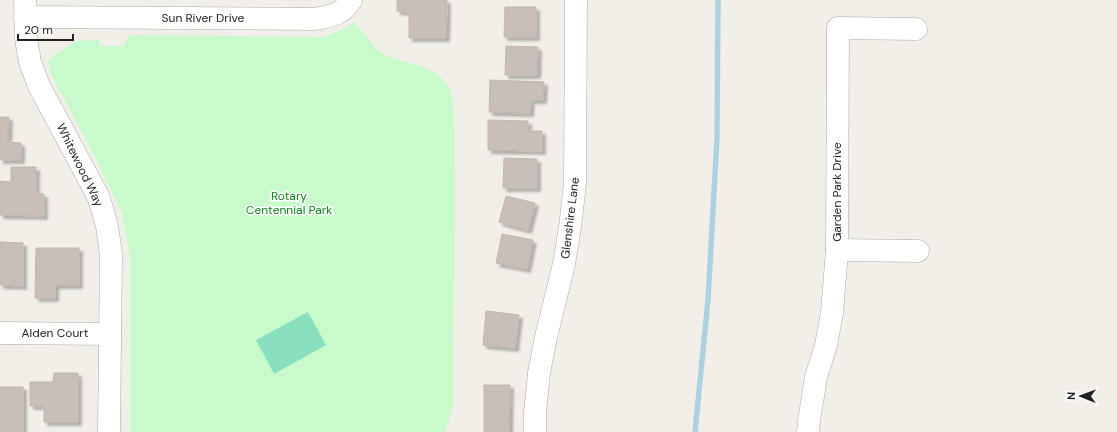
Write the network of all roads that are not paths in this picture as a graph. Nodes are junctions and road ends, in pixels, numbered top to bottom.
1 (351, 0) edge
2 (576, 0) edge
3 (25, 8) edge
4 (916, 29) dead end
5 (837, 250) junction
6 (918, 252) dead end
7 (0, 333) edge
8 (110, 334) junction
9 (109, 432) edge
10 (535, 432) edge
11 (808, 432) edge

1 - 3 street, Sun River Drive
2 - 10 street, Glenshire Lane
3 - 8 street, Whitewood Way
4 - 5 street, Garden Park Drive
5 - 6 street
5 - 11 street, Garden Park Drive
7 - 8 street, Alden Court
8 - 9 street, Whitewood Way

